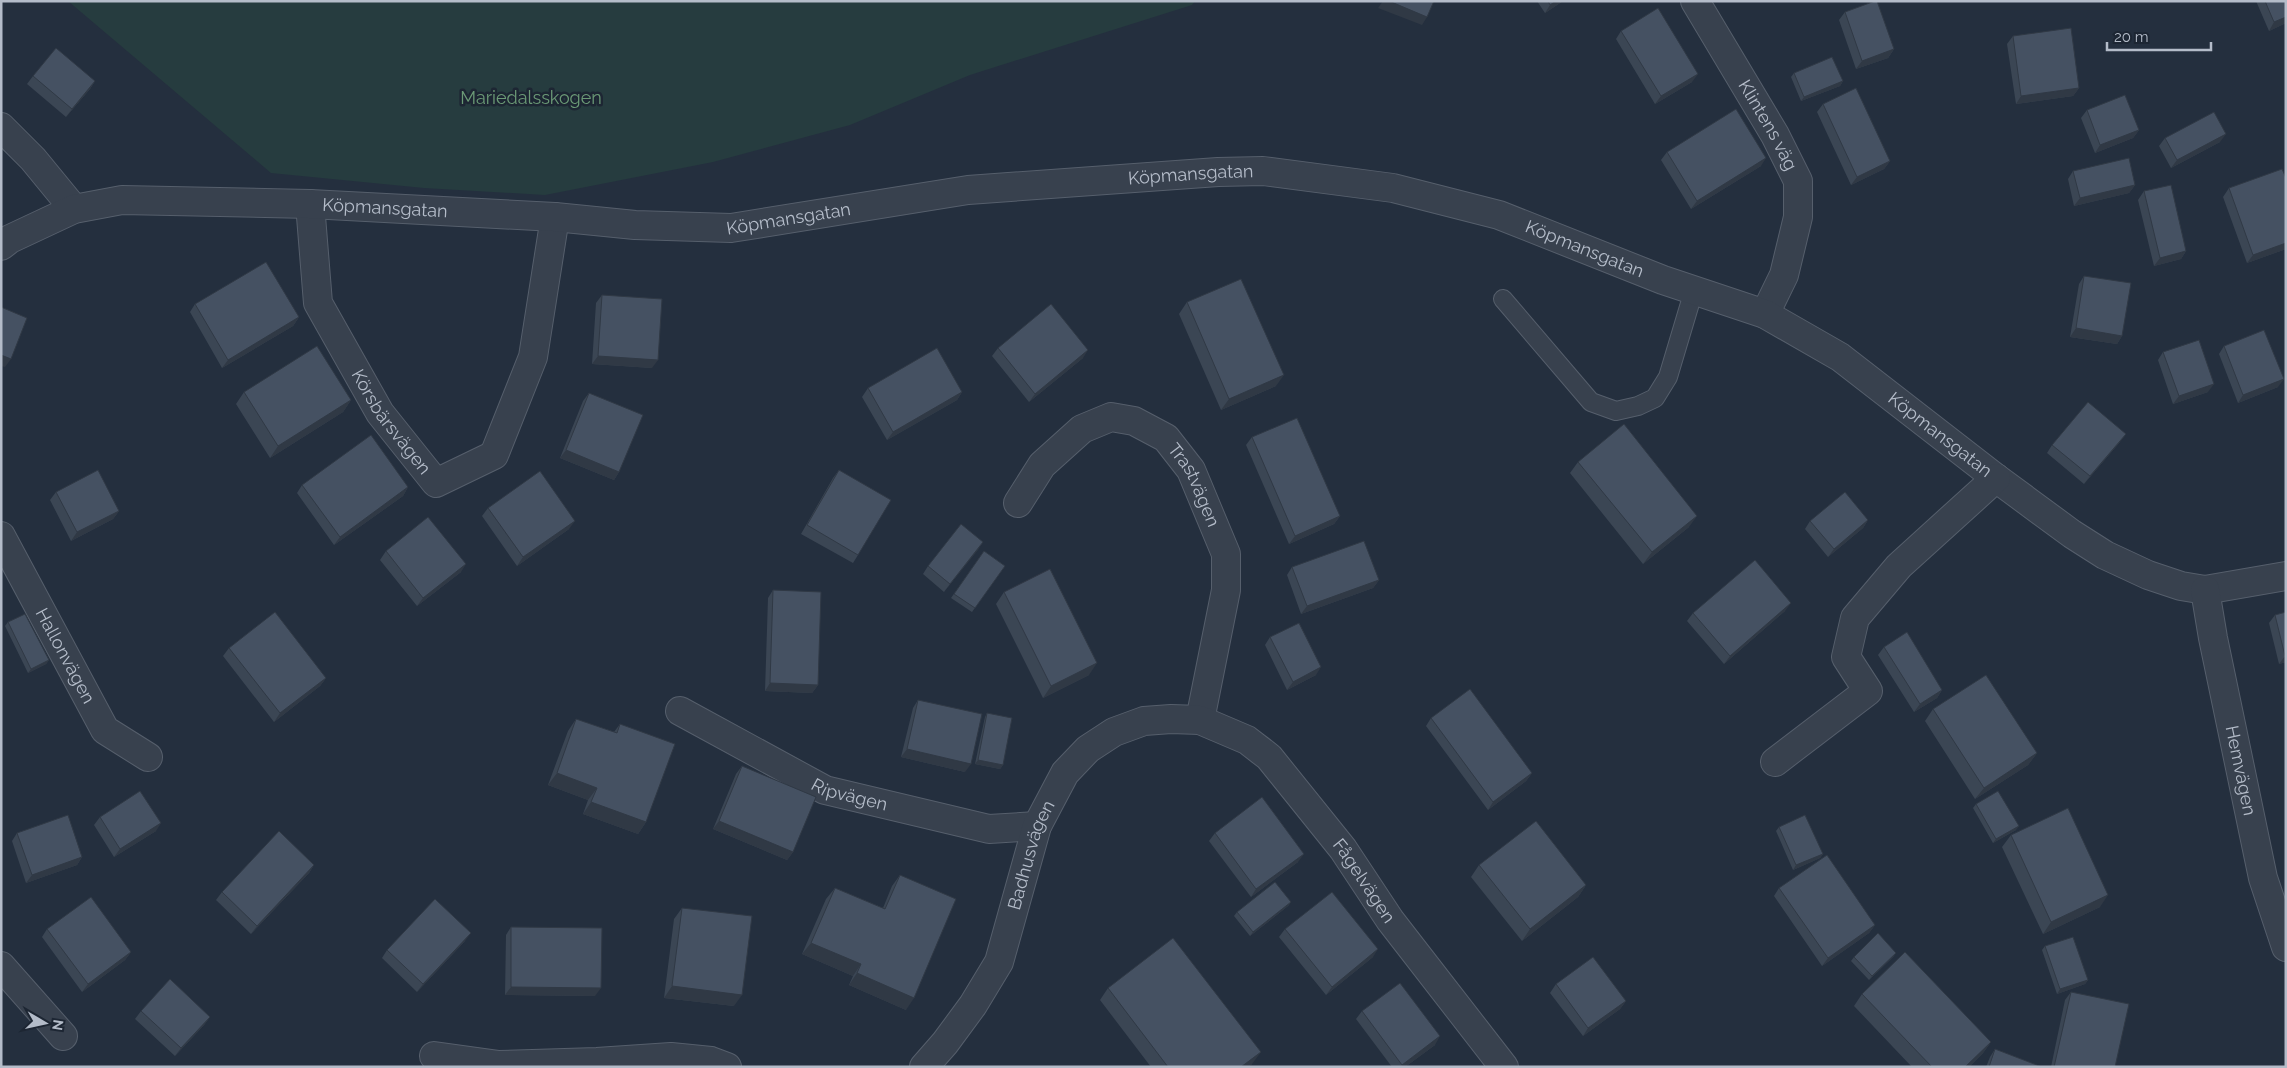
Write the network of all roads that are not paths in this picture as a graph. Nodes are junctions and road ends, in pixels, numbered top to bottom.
1 (1695, 1) edge
2 (1, 127) edge
3 (310, 204) junction
4 (74, 209) junction
5 (556, 217) junction
6 (1, 246) edge
7 (1694, 290) junction
8 (1503, 299) dead end
9 (1765, 314) junction
10 (1996, 478) junction
11 (1018, 503) dead end
12 (1, 536) edge
13 (2286, 576) edge
14 (2205, 590) junction
15 (680, 711) dead end
16 (1200, 720) junction
17 (148, 757) dead end
18 (1775, 762) dead end
19 (1037, 826) junction
20 (2286, 948) edge
21 (1, 966) edge
22 (62, 1036) dead end
23 (434, 1056) dead end
24 (727, 1067) edge
25 (924, 1067) edge
26 (1504, 1067) edge

1 - 9 street, Klintens väg
2 - 4 street
3 - 4 street, Köpmansgatan
3 - 5 street, Köpmansgatan
3 - 5 street, Körsbärsvägen
4 - 6 street, Köpmansgatan
5 - 7 street, Köpmansgatan
7 - 8 lane
7 - 9 street, Köpmansgatan
9 - 10 street, Köpmansgatan
10 - 14 street, Köpmansgatan
10 - 18 street
11 - 16 street, Trastvägen
12 - 17 street, Hallonvägen
13 - 14 street, Köpmansgatan
14 - 20 street, Hemvägen
15 - 19 street, Ripvägen
16 - 19 street, Badhusvägen
16 - 26 street, Fågelvägen
19 - 25 street, Badhusvägen
21 - 22 street
23 - 24 street

